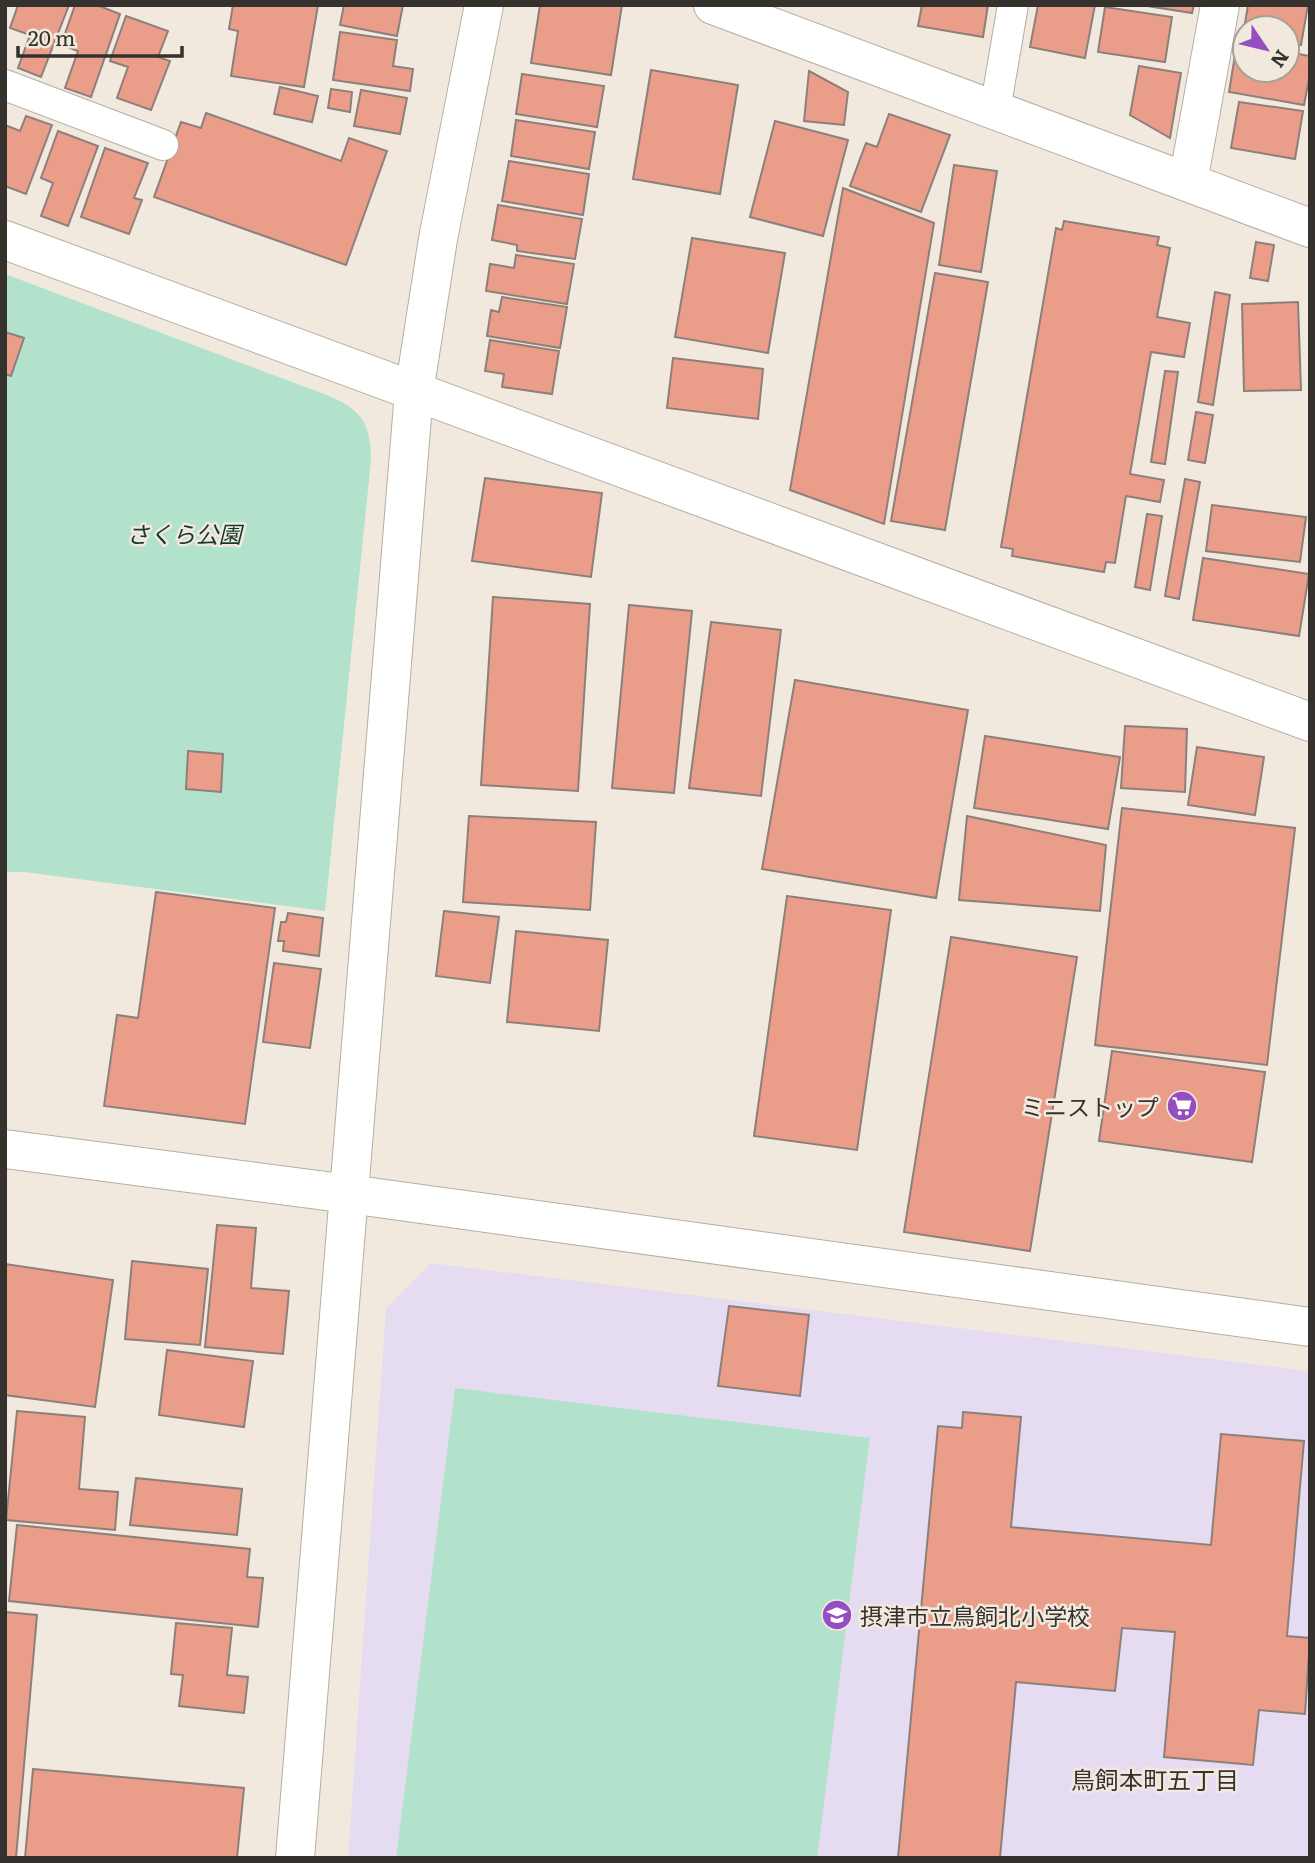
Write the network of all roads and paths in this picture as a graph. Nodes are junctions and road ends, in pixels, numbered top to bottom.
1 (484, 5) edge
2 (713, 5) edge
3 (1013, 5) edge
4 (1220, 5) edge
5 (5, 85) edge
6 (995, 110) junction
7 (163, 145) dead end
8 (1188, 182) junction
9 (1310, 228) edge
10 (5, 240) edge
11 (414, 392) junction
12 (1310, 722) edge
13 (5, 1149) edge
14 (349, 1194) junction
15 (1310, 1327) edge
16 (295, 1858) edge

1 - 11 street
2 - 6 street
3 - 6 lane
4 - 8 street
5 - 7 lane
6 - 8 street
8 - 9 street
10 - 11 street
11 - 12 street
11 - 14 street
13 - 14 street
14 - 15 street
14 - 16 street

